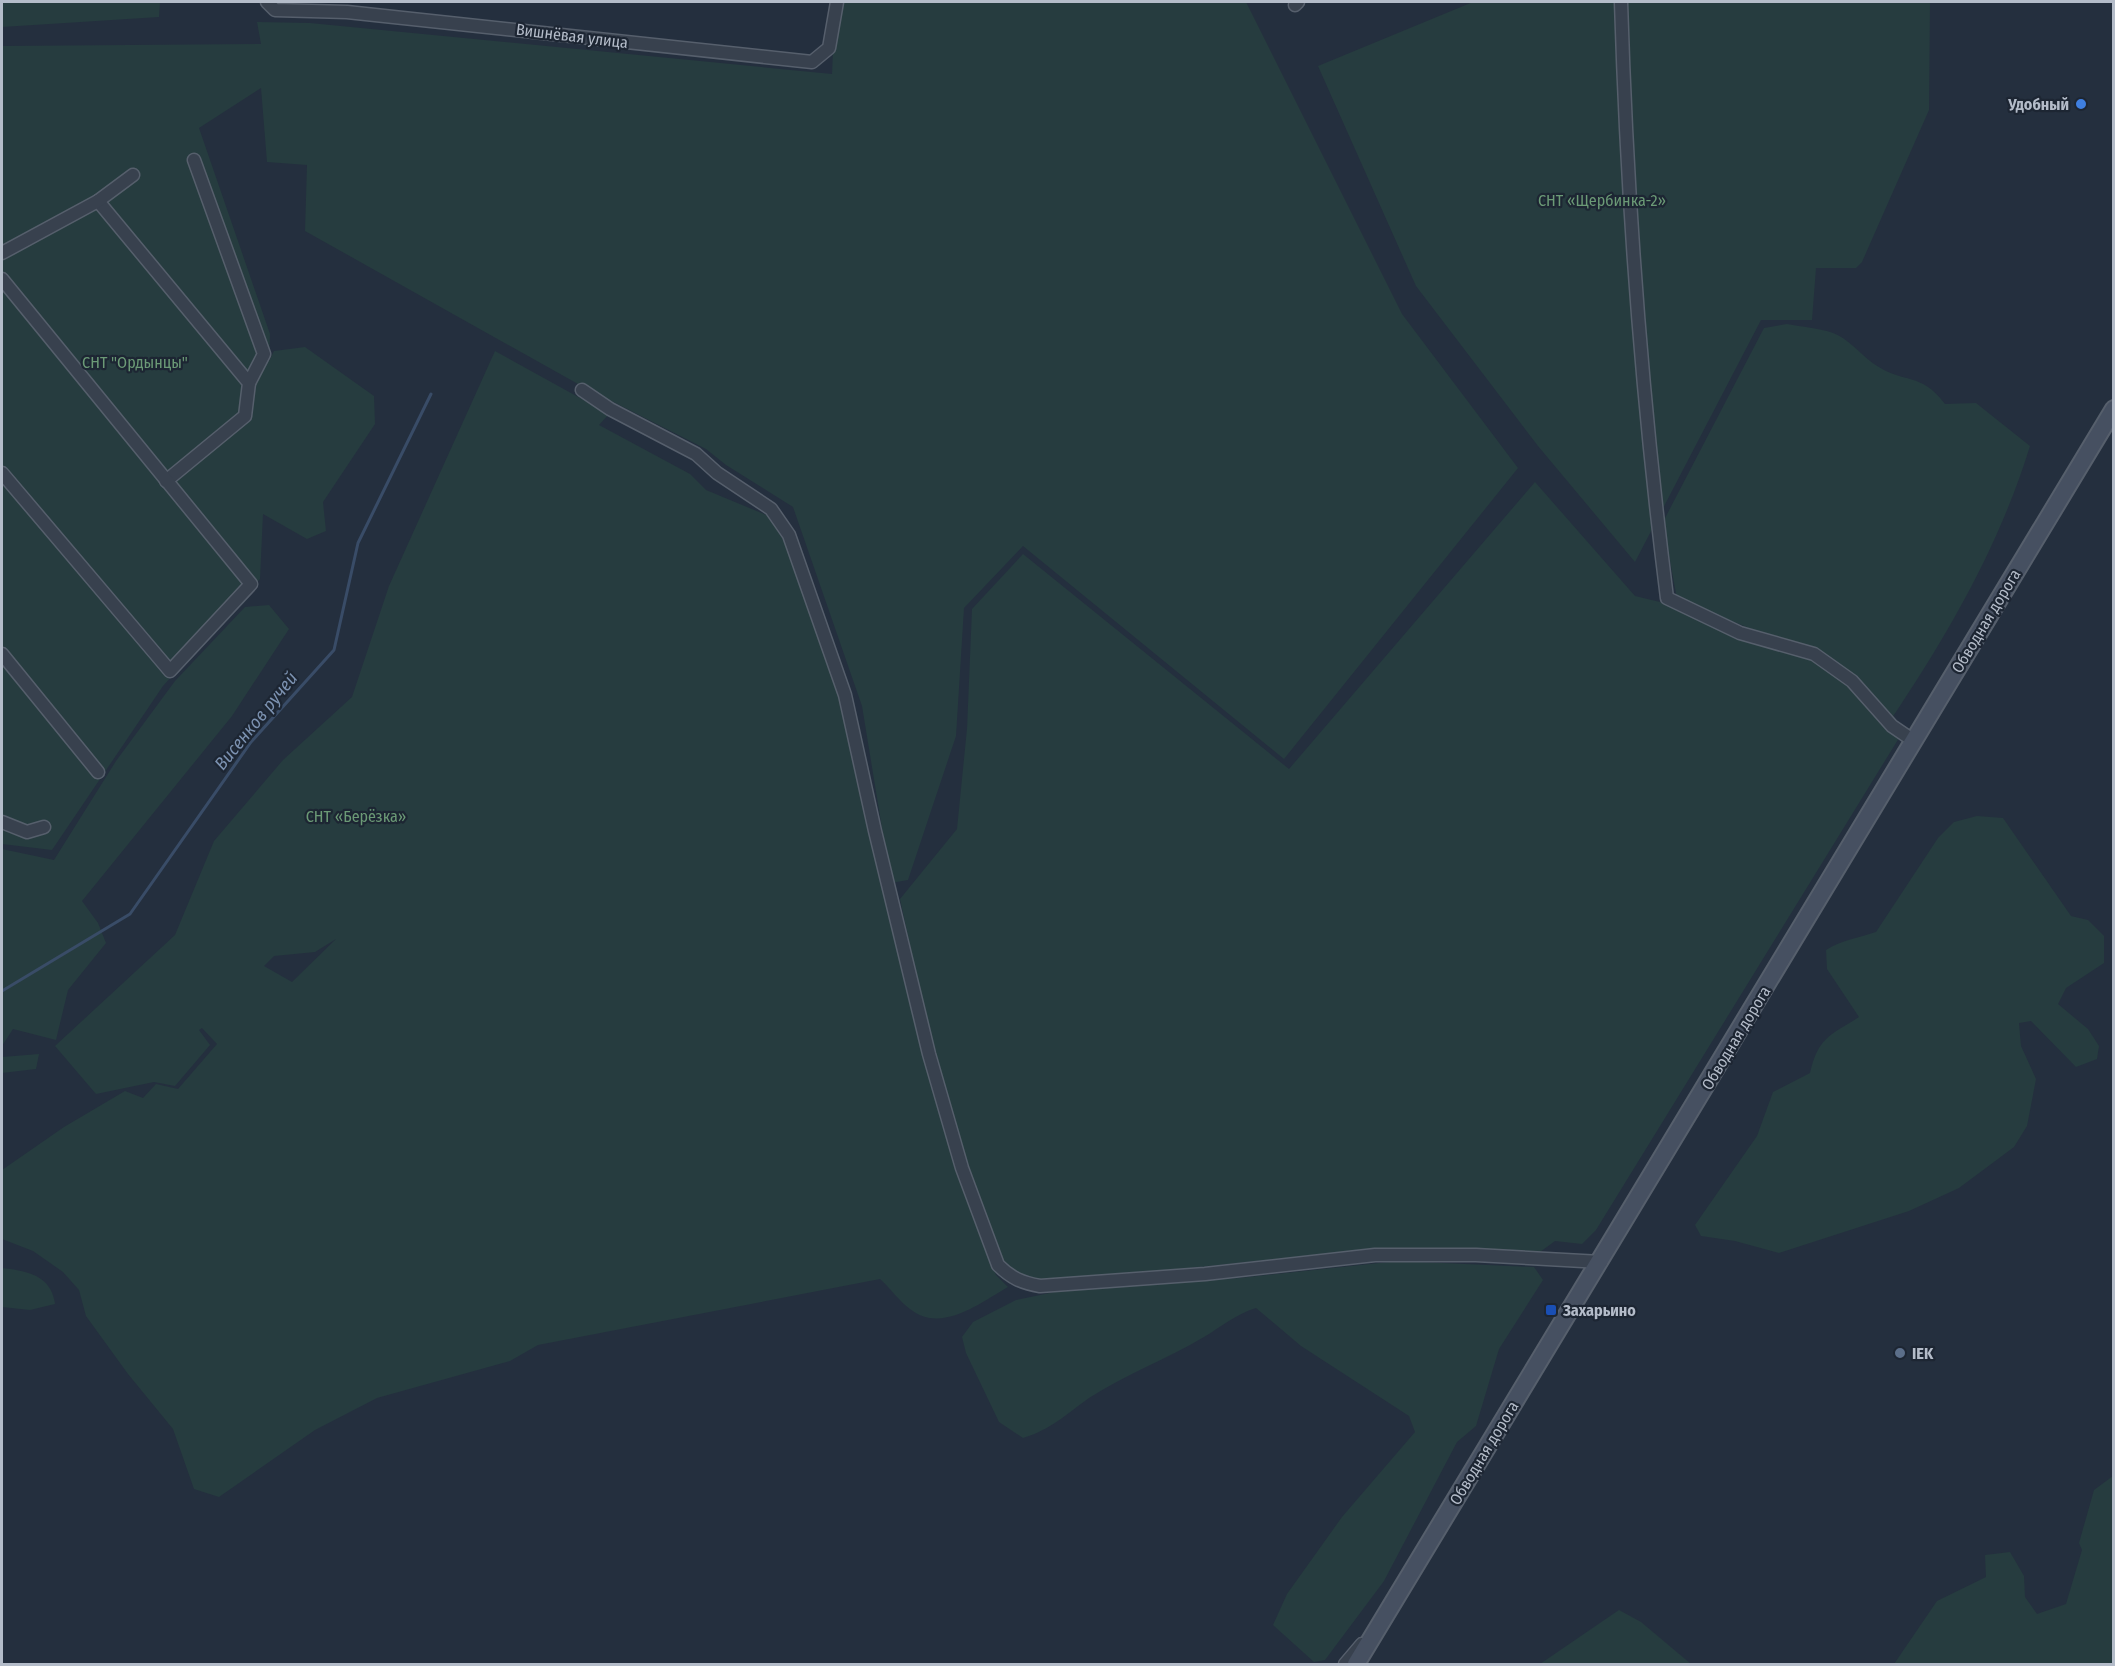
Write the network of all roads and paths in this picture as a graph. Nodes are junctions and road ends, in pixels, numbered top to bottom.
1 (267, 2) edge
2 (837, 2) edge
3 (1621, 2) edge
4 (194, 160) dead end
5 (133, 175) dead end
6 (98, 201) junction
7 (2, 253) edge
8 (2, 279) edge
9 (249, 383) junction
10 (582, 390) dead end
11 (2114, 409) edge
12 (2, 473) edge
13 (166, 481) junction
14 (2, 654) edge
15 (1914, 741) junction
16 (98, 772) dead end
17 (2, 822) edge
18 (44, 827) dead end
19 (1601, 1262) junction
20 (1384, 1618) junction
21 (1345, 1665) edge
22 (1356, 1665) edge

1 - 2 street, Вишнёвая улица
3 - 15 street
4 - 9 street
5 - 6 street
6 - 7 street
6 - 9 street
8 - 13 street
9 - 13 street
10 - 19 street
11 - 15 main road, Обводная дорога
12 - 13 street
14 - 16 street
15 - 19 main road, Обводная дорога
17 - 18 street
19 - 20 main road, Обводная дорога
20 - 21 street
20 - 22 main road, Обводная дорога

